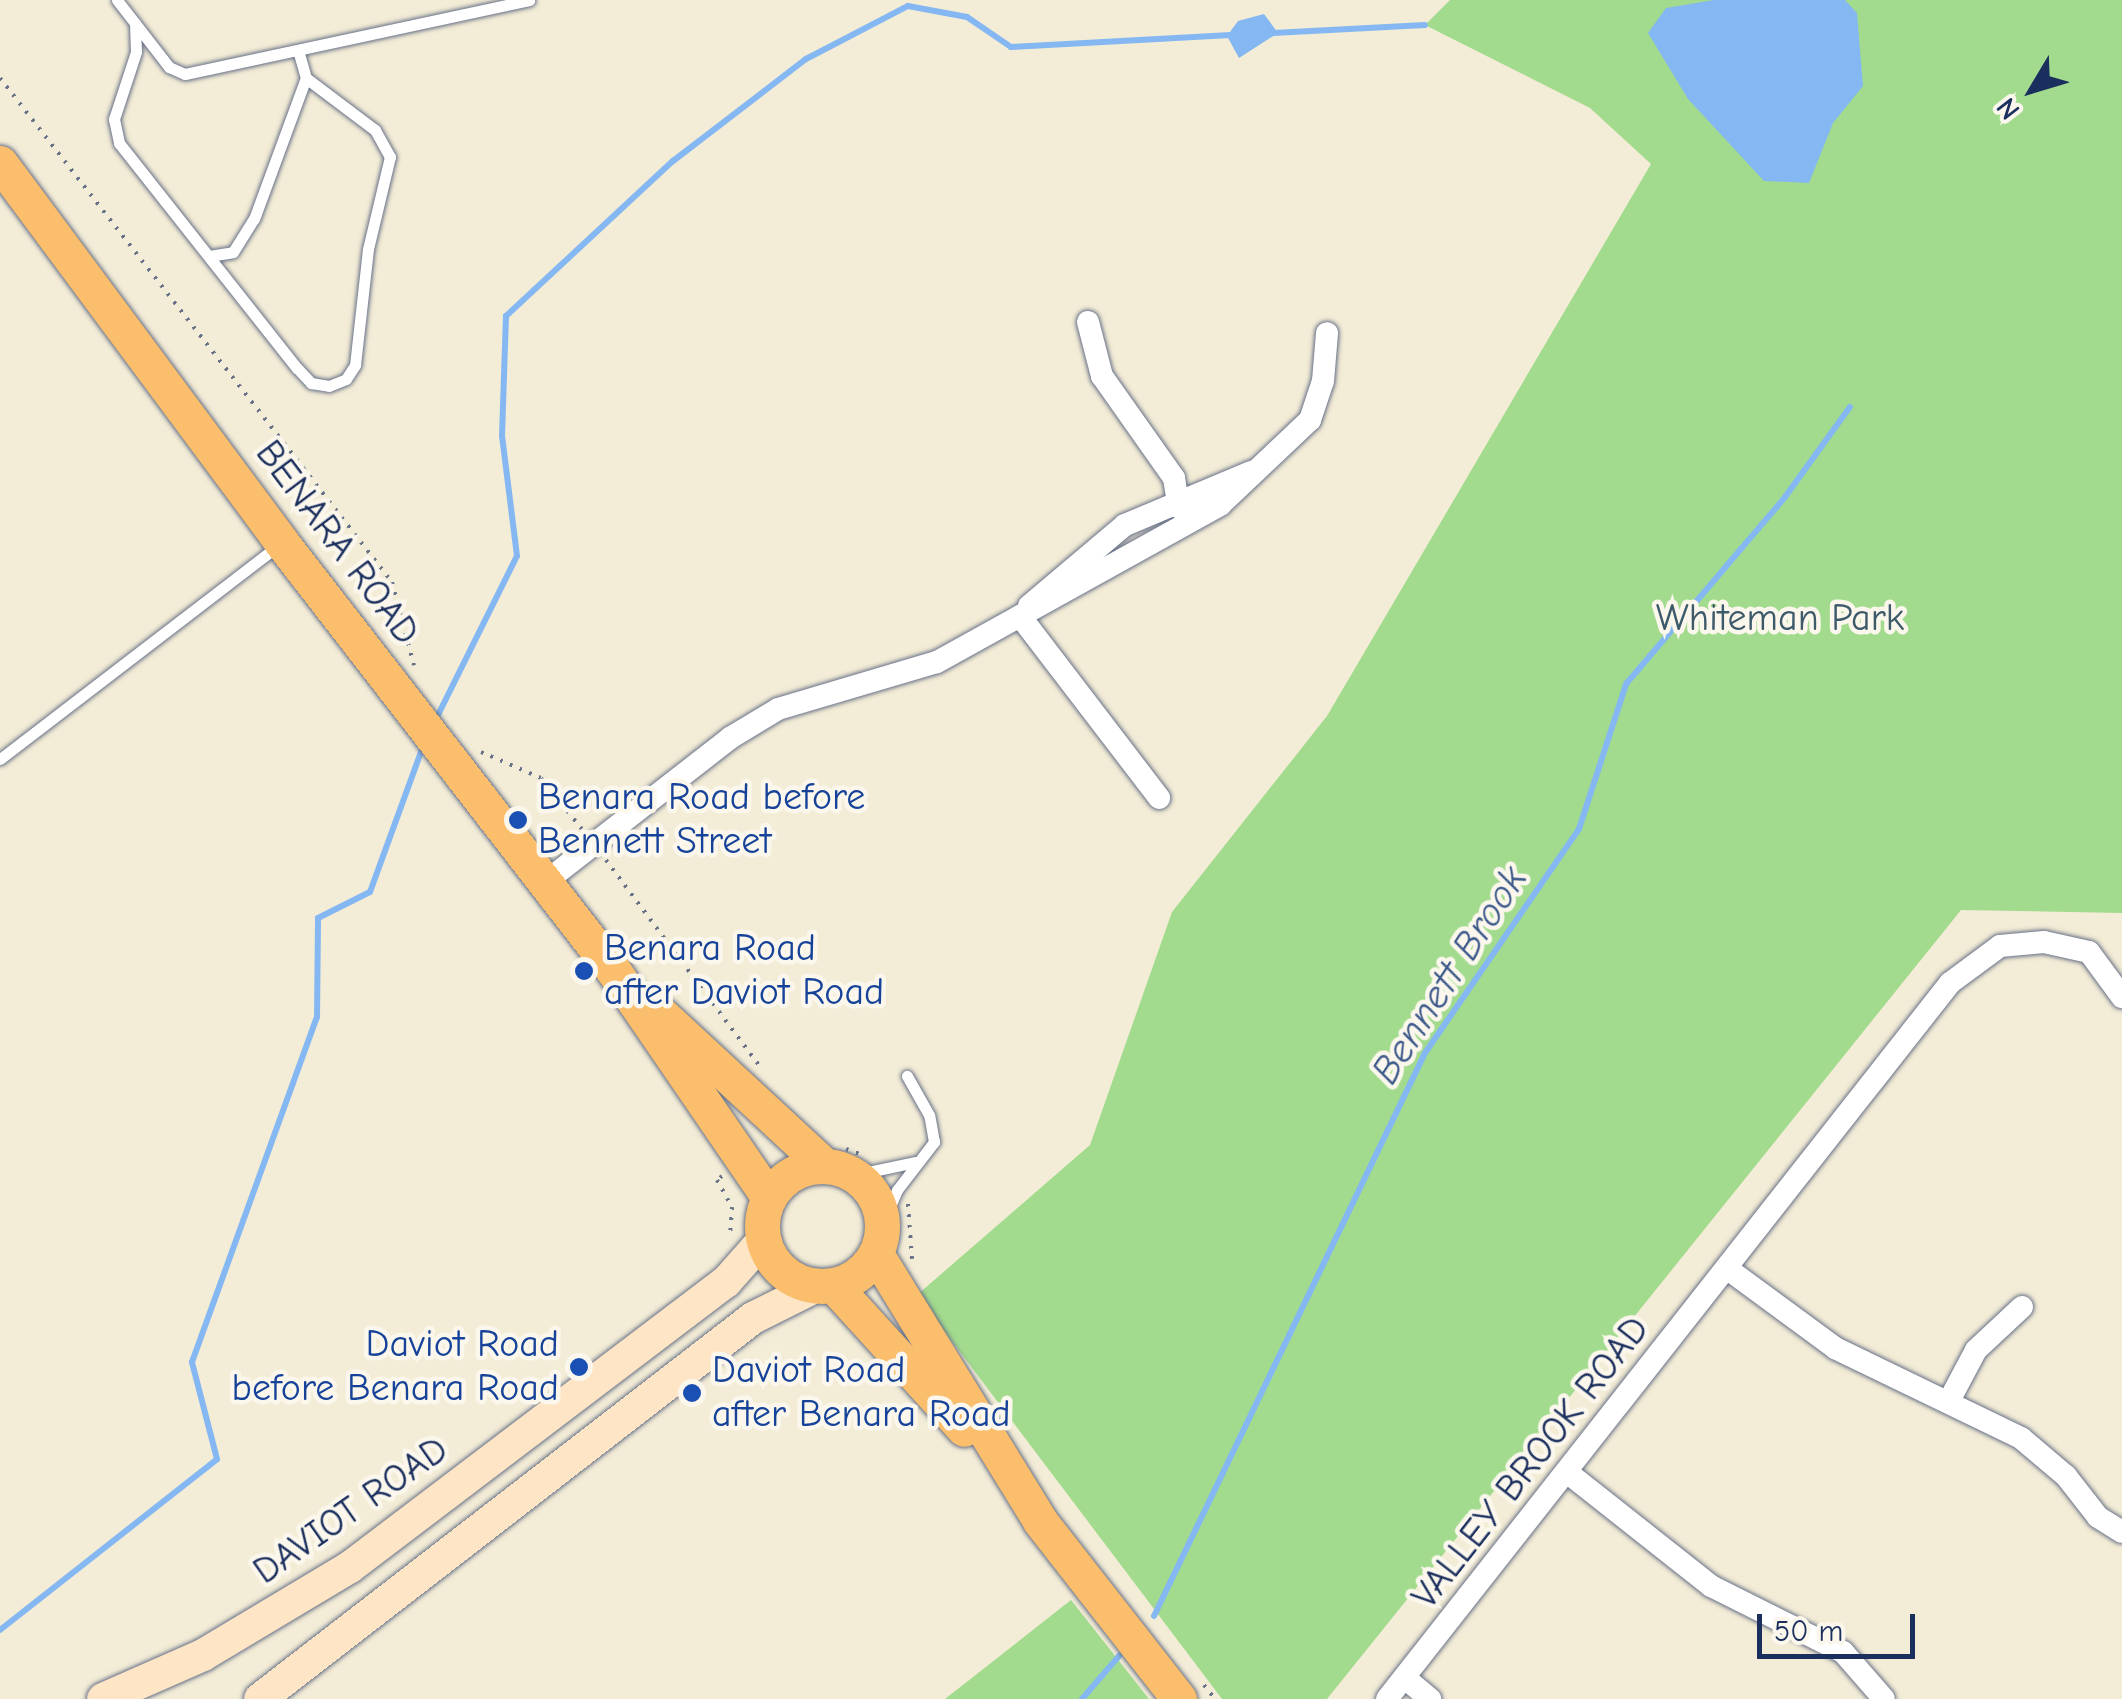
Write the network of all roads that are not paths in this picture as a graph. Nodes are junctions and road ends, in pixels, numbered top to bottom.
1 (117, 0) edge
2 (528, 0) edge
3 (135, 23) junction
4 (298, 50) junction
5 (306, 78) junction
6 (10, 182) edge
7 (208, 256) junction
8 (1088, 322) dead end
9 (1327, 333) dead end
10 (1254, 471) junction
11 (1177, 498) junction
12 (1182, 528) junction
13 (282, 543) junction
14 (1020, 616) junction
15 (0, 759) edge
16 (1159, 798) dead end
17 (544, 883) junction
18 (613, 970) junction
19 (2122, 997) edge
20 (907, 1076) dead end
21 (915, 1162) junction
22 (840, 1171) junction
23 (768, 1198) junction
24 (879, 1238) junction
25 (763, 1240) junction
26 (1729, 1270) junction
27 (824, 1286) junction
28 (2022, 1306) dead end
29 (1950, 1399) junction
30 (1568, 1473) junction
31 (1019, 1488) junction
32 (2122, 1532) edge
33 (1405, 1678) junction
34 (103, 1699) edge
35 (260, 1699) edge
36 (1179, 1699) edge
37 (1387, 1699) edge
38 (1430, 1699) edge
39 (1884, 1699) edge

1 - 3 lane
2 - 4 lane
3 - 4 lane
3 - 7 lane
4 - 5 lane
5 - 7 lane
5 - 7 lane
6 - 13 main road, BENARA ROAD
8 - 11 street
9 - 10 street
10 - 11 street
10 - 12 street
11 - 12 street
11 - 14 street
12 - 14 street
13 - 15 lane
13 - 17 main road, BENARA ROAD
14 - 16 street
14 - 17 street
17 - 18 main road, BENARA ROAD
18 - 22 main road, BENARA ROAD
18 - 23 main road, BENARA ROAD
19 - 26 street, VALLEY BROOK ROAD
20 - 21 lane
21 - 22 lane
21 - 24 lane
22 - 23 main road
22 - 24 main road
23 - 25 main road
24 - 27 main road
24 - 31 main road
25 - 27 main road
25 - 34 street, DAVIOT ROAD
26 - 29 street
26 - 30 street, VALLEY BROOK ROAD
27 - 31 main road
27 - 35 street
28 - 29 street
29 - 32 street
30 - 33 street, VALLEY BROOK ROAD
30 - 39 street
31 - 36 main road
33 - 37 street, VALLEY BROOK ROAD
33 - 38 street

